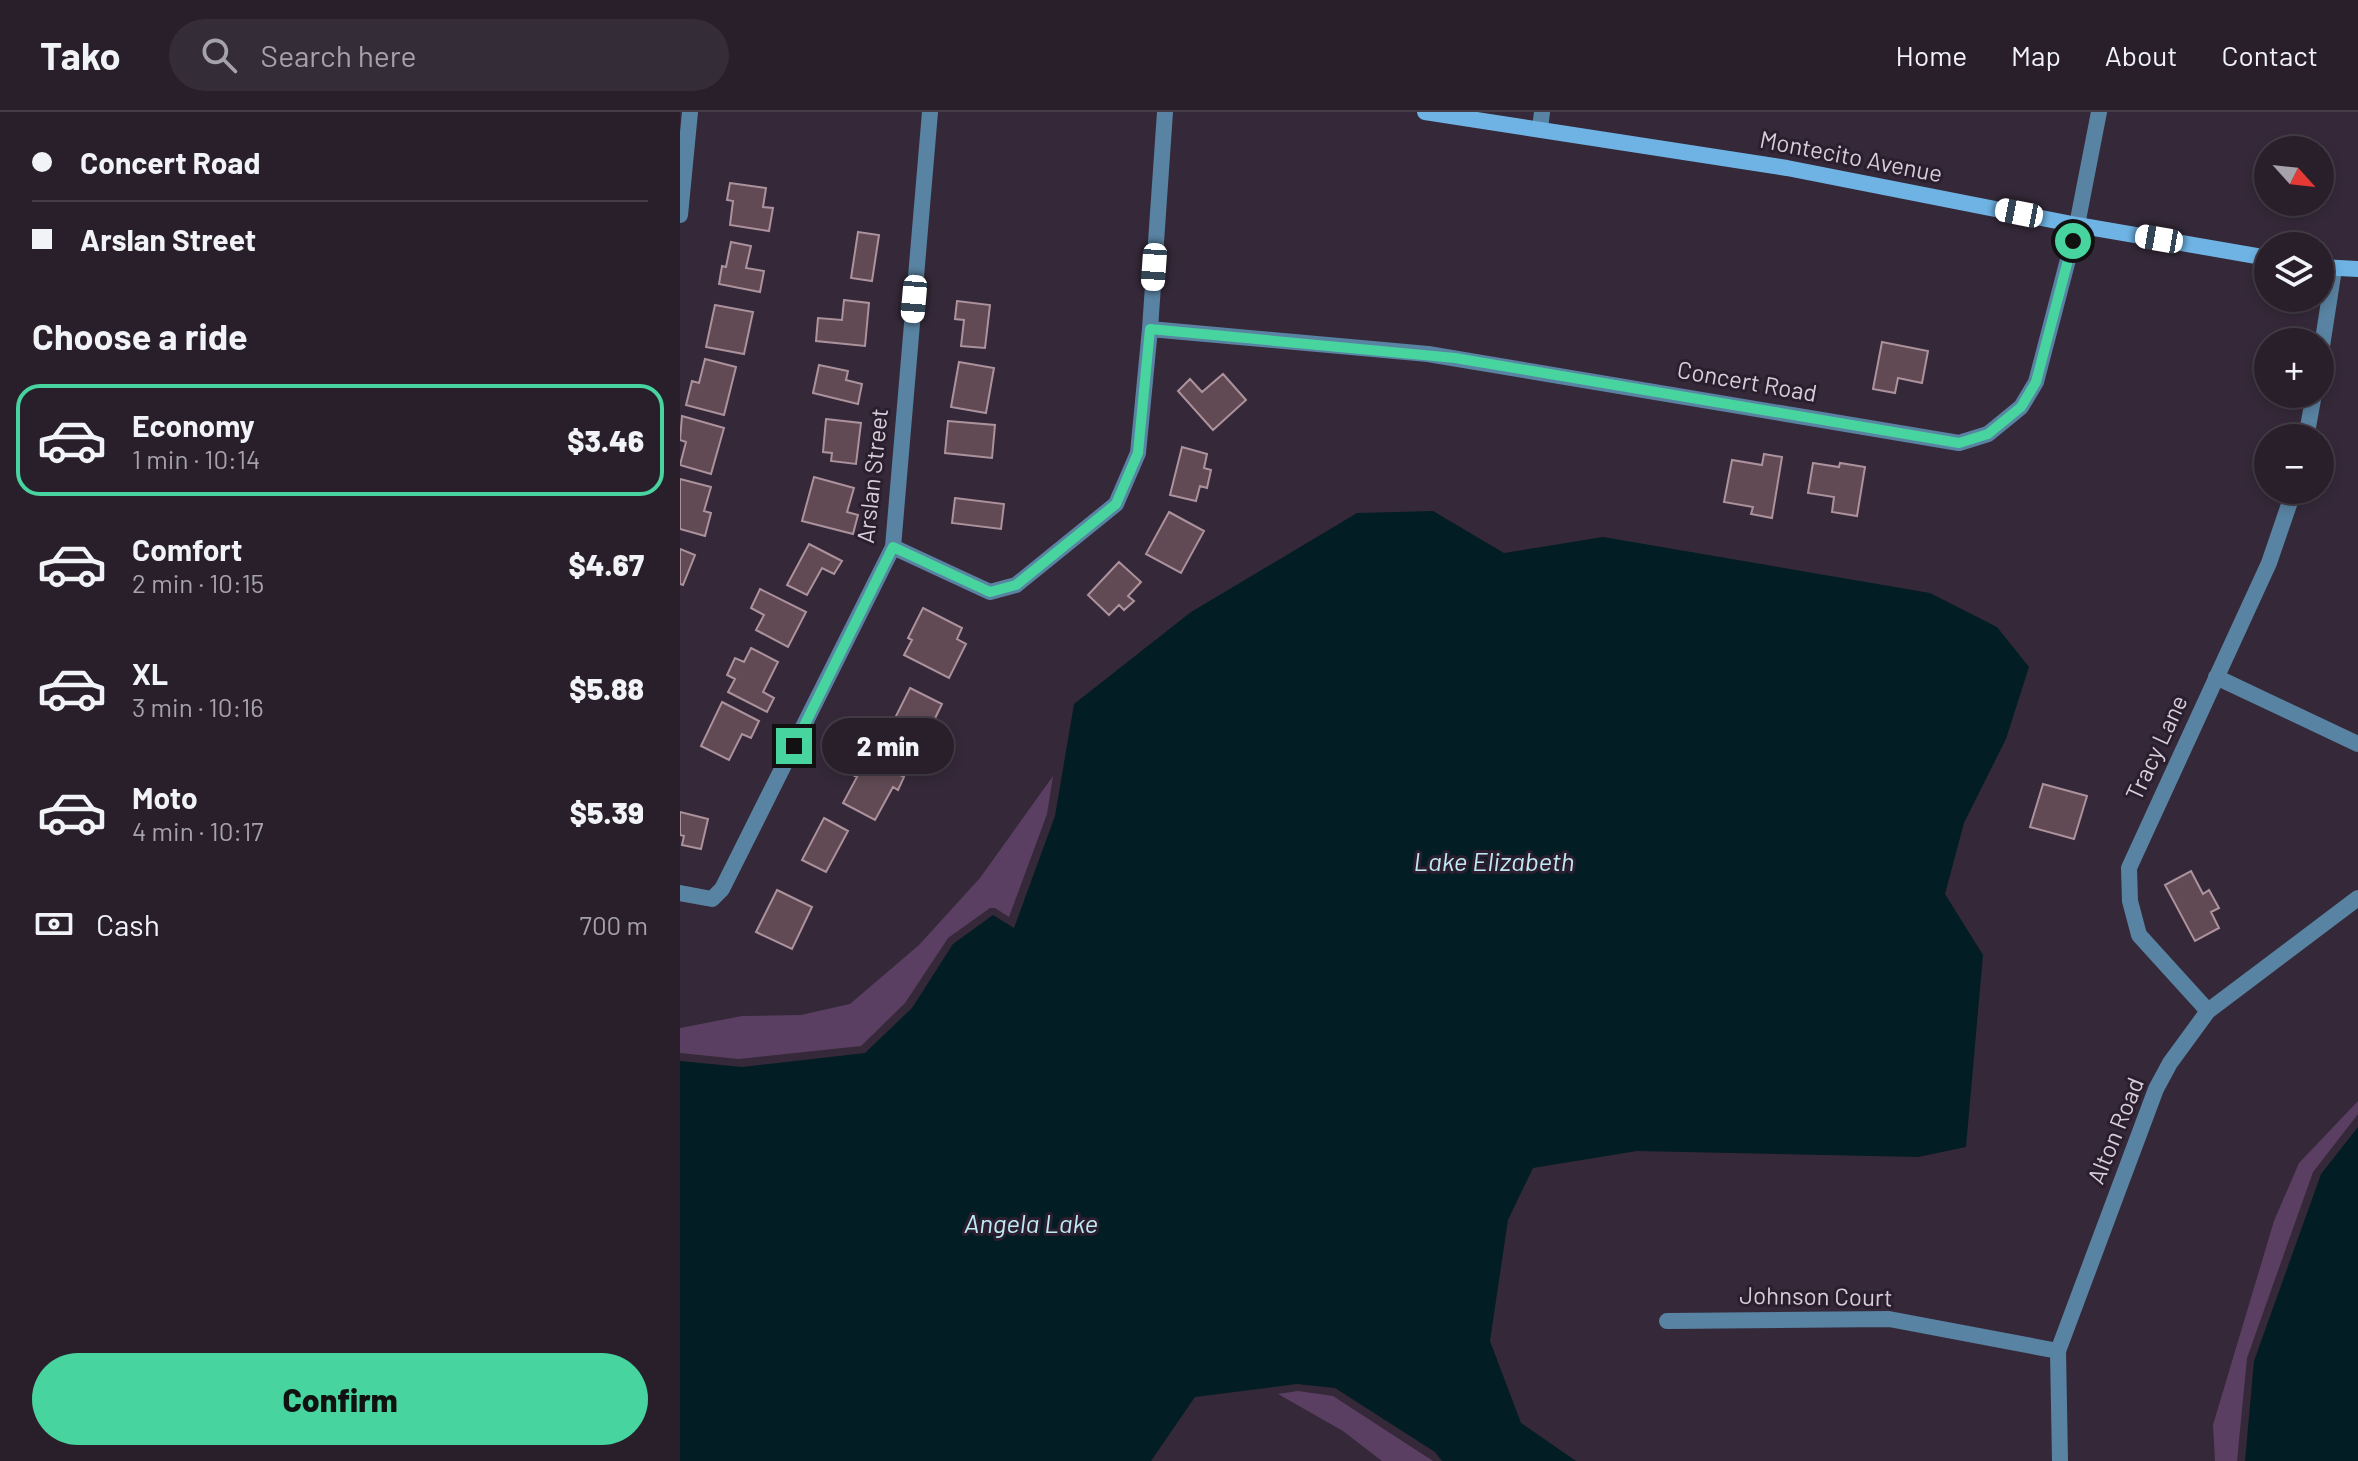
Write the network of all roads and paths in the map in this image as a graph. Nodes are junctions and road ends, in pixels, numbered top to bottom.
1 (690, 112) edge
2 (930, 112) edge
3 (1165, 112) edge
4 (1425, 112) edge
5 (2099, 112) edge
6 (1541, 120) edge
7 (680, 215) edge
8 (2077, 225) junction
9 (2254, 256) edge
10 (2334, 268) edge
11 (2358, 269) edge
12 (1150, 329) junction
13 (2289, 504) edge
14 (893, 547) junction
15 (2216, 677) junction
16 (2358, 744) edge
17 (680, 893) edge
18 (2358, 898) edge
19 (2208, 1011) junction
20 (1667, 1321) dead end
21 (2058, 1351) junction
22 (2060, 1461) edge

1 - 7 street
2 - 14 street, Arslan Street
3 - 12 street
4 - 6 street, Montecito Avenue
5 - 8 street, Concert Road
6 - 8 street, Montecito Avenue
8 - 9 street, Montecito Avenue
8 - 12 street, Concert Road
10 - 11 street
12 - 14 street
13 - 15 street, Tracy Lane
14 - 17 street, Arslan Street
15 - 16 street
15 - 19 street, Tracy Lane
18 - 19 street, Alton Road
19 - 21 street, Alton Road
20 - 21 street, Johnson Court
21 - 22 street, Alton Road

